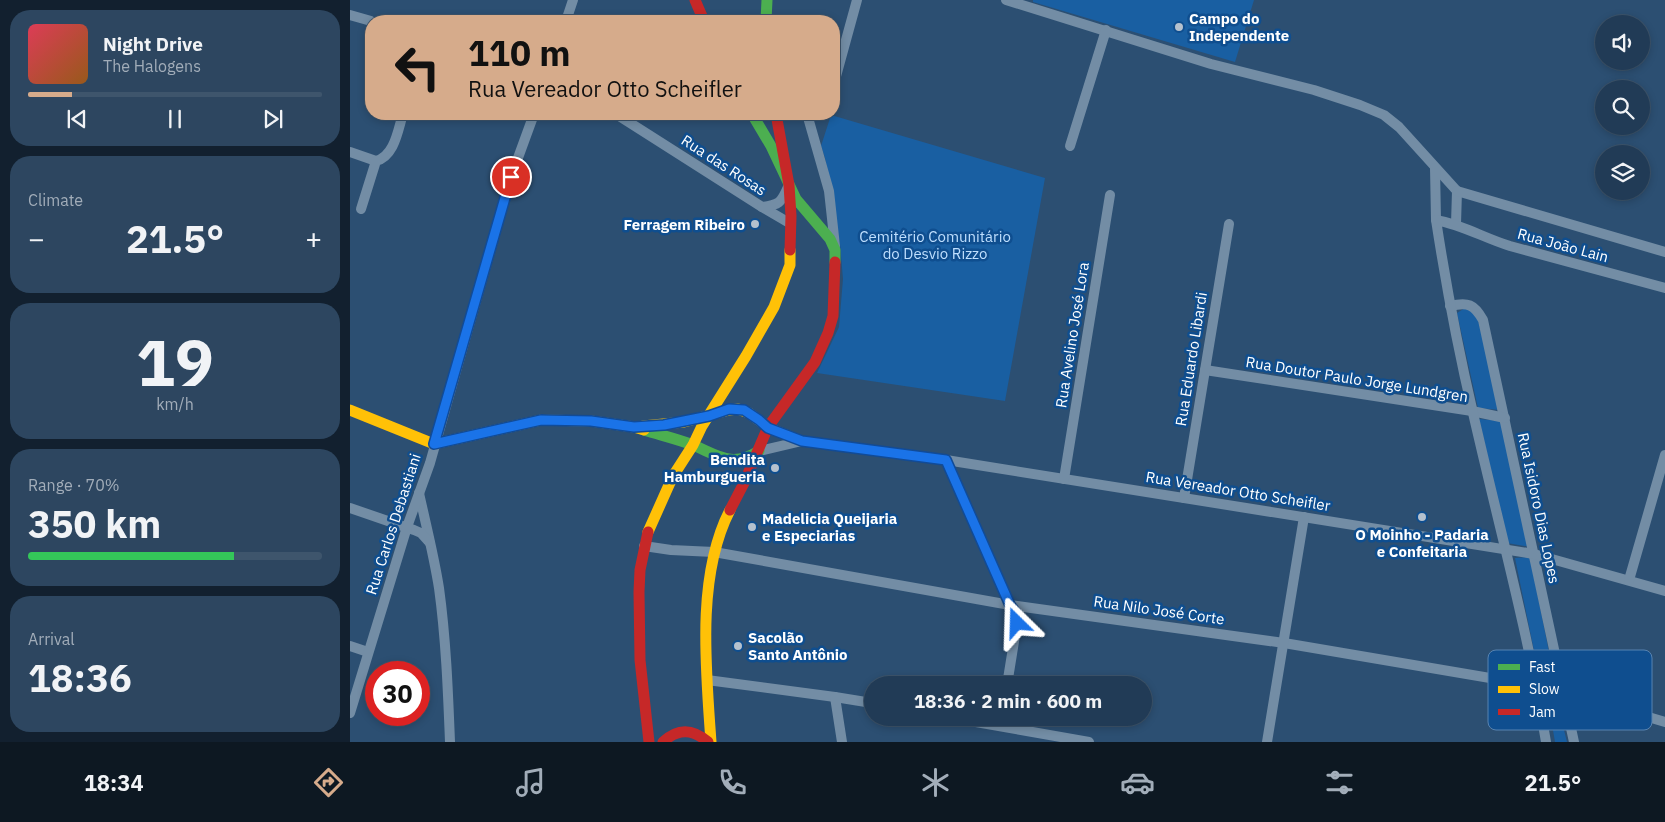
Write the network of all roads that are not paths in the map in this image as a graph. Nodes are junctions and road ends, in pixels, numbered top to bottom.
1 (573, 0) edge
2 (695, 0) edge
3 (768, 0) edge
4 (857, 0) edge
5 (1006, 0) edge
6 (350, 15) edge
7 (568, 15) edge
8 (701, 15) edge
9 (767, 15) edge
10 (365, 19) edge
11 (1106, 30) junction
12 (840, 62) edge
13 (401, 120) edge
14 (532, 120) edge
15 (625, 120) edge
16 (756, 120) edge
17 (777, 120) edge
18 (809, 120) edge
19 (1070, 146) dead end
20 (350, 152) edge
21 (376, 161) junction
22 (1435, 168) junction
23 (789, 185) junction
24 (1457, 191) junction
25 (1110, 195) dead end
26 (762, 207) junction
27 (361, 209) dead end
28 (791, 220) junction
29 (1436, 220) junction
30 (1228, 224) dead end
31 (1456, 224) junction
32 (830, 239) junction
33 (835, 250) junction
34 (1665, 252) edge
35 (1665, 288) edge
36 (1450, 306) junction
37 (1205, 370) junction
38 (350, 410) edge
39 (1472, 411) junction
40 (709, 416) junction
41 (1504, 418) junction
42 (634, 427) junction
43 (768, 428) junction
44 (802, 441) junction
45 (434, 444) junction
46 (693, 445) junction
47 (759, 451) junction
48 (1665, 455) edge
49 (946, 460) junction
50 (1064, 479) junction
51 (419, 492) junction
52 (1184, 498) junction
53 (350, 508) edge
54 (1304, 517) junction
55 (407, 527) junction
56 (431, 544) junction
57 (644, 546) junction
58 (1505, 549) junction
59 (714, 552) junction
60 (1534, 554) junction
61 (1629, 580) junction
62 (1665, 591) edge
63 (1010, 605) junction
64 (1284, 643) junction
65 (350, 646) edge
66 (1529, 650) edge
67 (1555, 650) edge
68 (368, 652) junction
69 (1008, 676) edge
70 (1488, 678) edge
71 (707, 680) junction
72 (835, 697) junction
73 (864, 702) edge
74 (350, 713) edge
75 (1652, 718) edge
76 (1665, 722) edge
77 (1018, 726) edge
78 (450, 742) edge
79 (649, 742) edge
80 (663, 742) edge
81 (710, 742) edge
82 (842, 742) edge
83 (1090, 742) edge
84 (1267, 742) edge

1 - 7 street
2 - 8 street
3 - 9 street
4 - 12 street
5 - 11 street
6 - 10 street
11 - 19 street
11 - 22 street
13 - 21 street
14 - 45 street, Rua Carlos Debastiani
15 - 26 street, Rua das Rosas
16 - 23 street
17 - 23 street
18 - 33 street
20 - 21 street
21 - 27 street
22 - 24 street
22 - 29 street
23 - 26 street
23 - 28 street
23 - 32 street
24 - 31 street
24 - 34 street, Rua João Lain
25 - 50 street, Rua Avelino José Lora
26 - 28 street, Rua das Rosas
28 - 32 street
28 - 40 street
29 - 31 street
29 - 36 street
30 - 37 street, Rua Eduardo Libardi
31 - 35 street, Rua João Lain
32 - 33 street
33 - 43 street
36 - 39 street
36 - 41 street, Rua Isidoro Dias Lopes
37 - 39 street, Rua Doutor Paulo Jorge Lundgren
37 - 52 street, Rua Eduardo Libardi
38 - 45 street
39 - 41 street, Rua Doutor Paulo Jorge Lundgren
39 - 58 street
40 - 42 street, Rua Vereador Otto Scheifler
40 - 43 street, Rua Vereador Otto Scheifler
40 - 46 street
41 - 60 street, Rua Isidoro Dias Lopes
42 - 45 street
42 - 46 street, Rua Vereador Otto Scheifler
43 - 44 street, Rua Vereador Otto Scheifler
43 - 47 street
44 - 47 street, Rua Vereador Otto Scheifler
44 - 49 street, Rua Vereador Otto Scheifler
45 - 51 street, Rua Carlos Debastiani
46 - 47 street, Rua Vereador Otto Scheifler
46 - 57 street
47 - 59 street
48 - 61 street
49 - 50 street, Rua Vereador Otto Scheifler
49 - 63 street
50 - 52 street, Rua Vereador Otto Scheifler
51 - 55 street, Rua Carlos Debastiani
51 - 56 street
52 - 54 street, Rua Vereador Otto Scheifler
53 - 55 street
54 - 58 street, Rua Vereador Otto Scheifler
54 - 64 street
55 - 56 street
55 - 68 street, Rua Carlos Debastiani
56 - 78 street
57 - 59 street, Rua Nilo José Corte
57 - 79 street
58 - 60 street, Rua Vereador Otto Scheifler
58 - 66 street
59 - 63 street, Rua Nilo José Corte
59 - 71 street
60 - 61 street, Rua Vereador Otto Scheifler
60 - 67 street, Rua Isidoro Dias Lopes
61 - 62 street, Rua Vereador Otto Scheifler
63 - 64 street, Rua Nilo José Corte
63 - 69 street
64 - 70 street, Rua Nilo José Corte
64 - 84 street
65 - 68 street
68 - 74 street, Rua Carlos Debastiani
71 - 72 street
71 - 81 street
72 - 73 street
72 - 82 street
75 - 76 street, Rua Nilo José Corte
77 - 83 street
80 - 81 street

